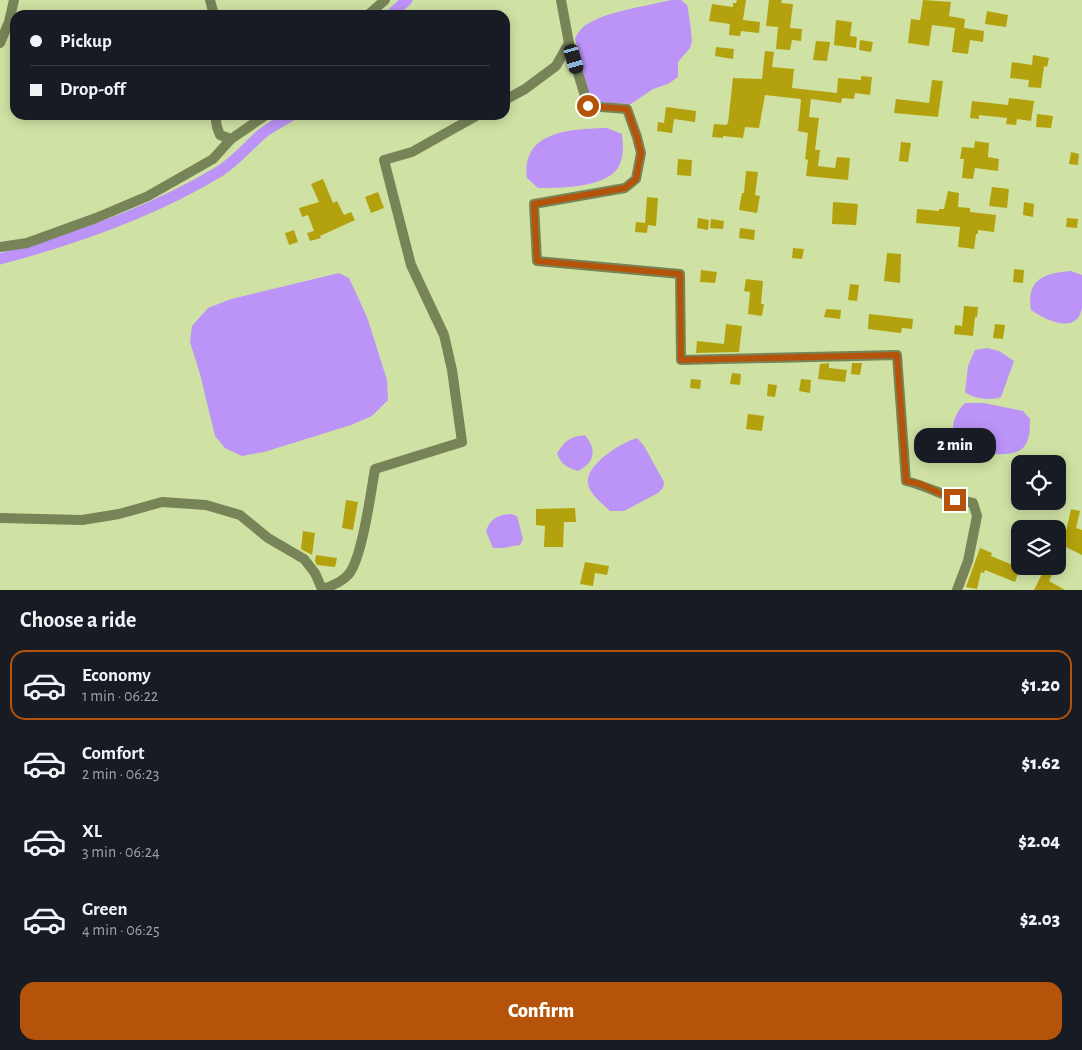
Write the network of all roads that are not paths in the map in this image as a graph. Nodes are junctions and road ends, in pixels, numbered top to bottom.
1 (385, 0) edge
2 (561, 0) edge
3 (374, 10) edge
4 (10, 18) edge
5 (0, 43) edge
6 (569, 43) junction
7 (510, 97) edge
8 (216, 120) edge
9 (259, 120) edge
10 (469, 120) edge
11 (231, 139) junction
12 (0, 247) edge
13 (0, 518) edge
14 (322, 590) edge
15 (957, 590) edge

1 - 3 street
2 - 6 street
4 - 5 street
6 - 7 street
6 - 15 street
8 - 11 street
9 - 11 street
10 - 14 street
11 - 12 street
13 - 14 street

